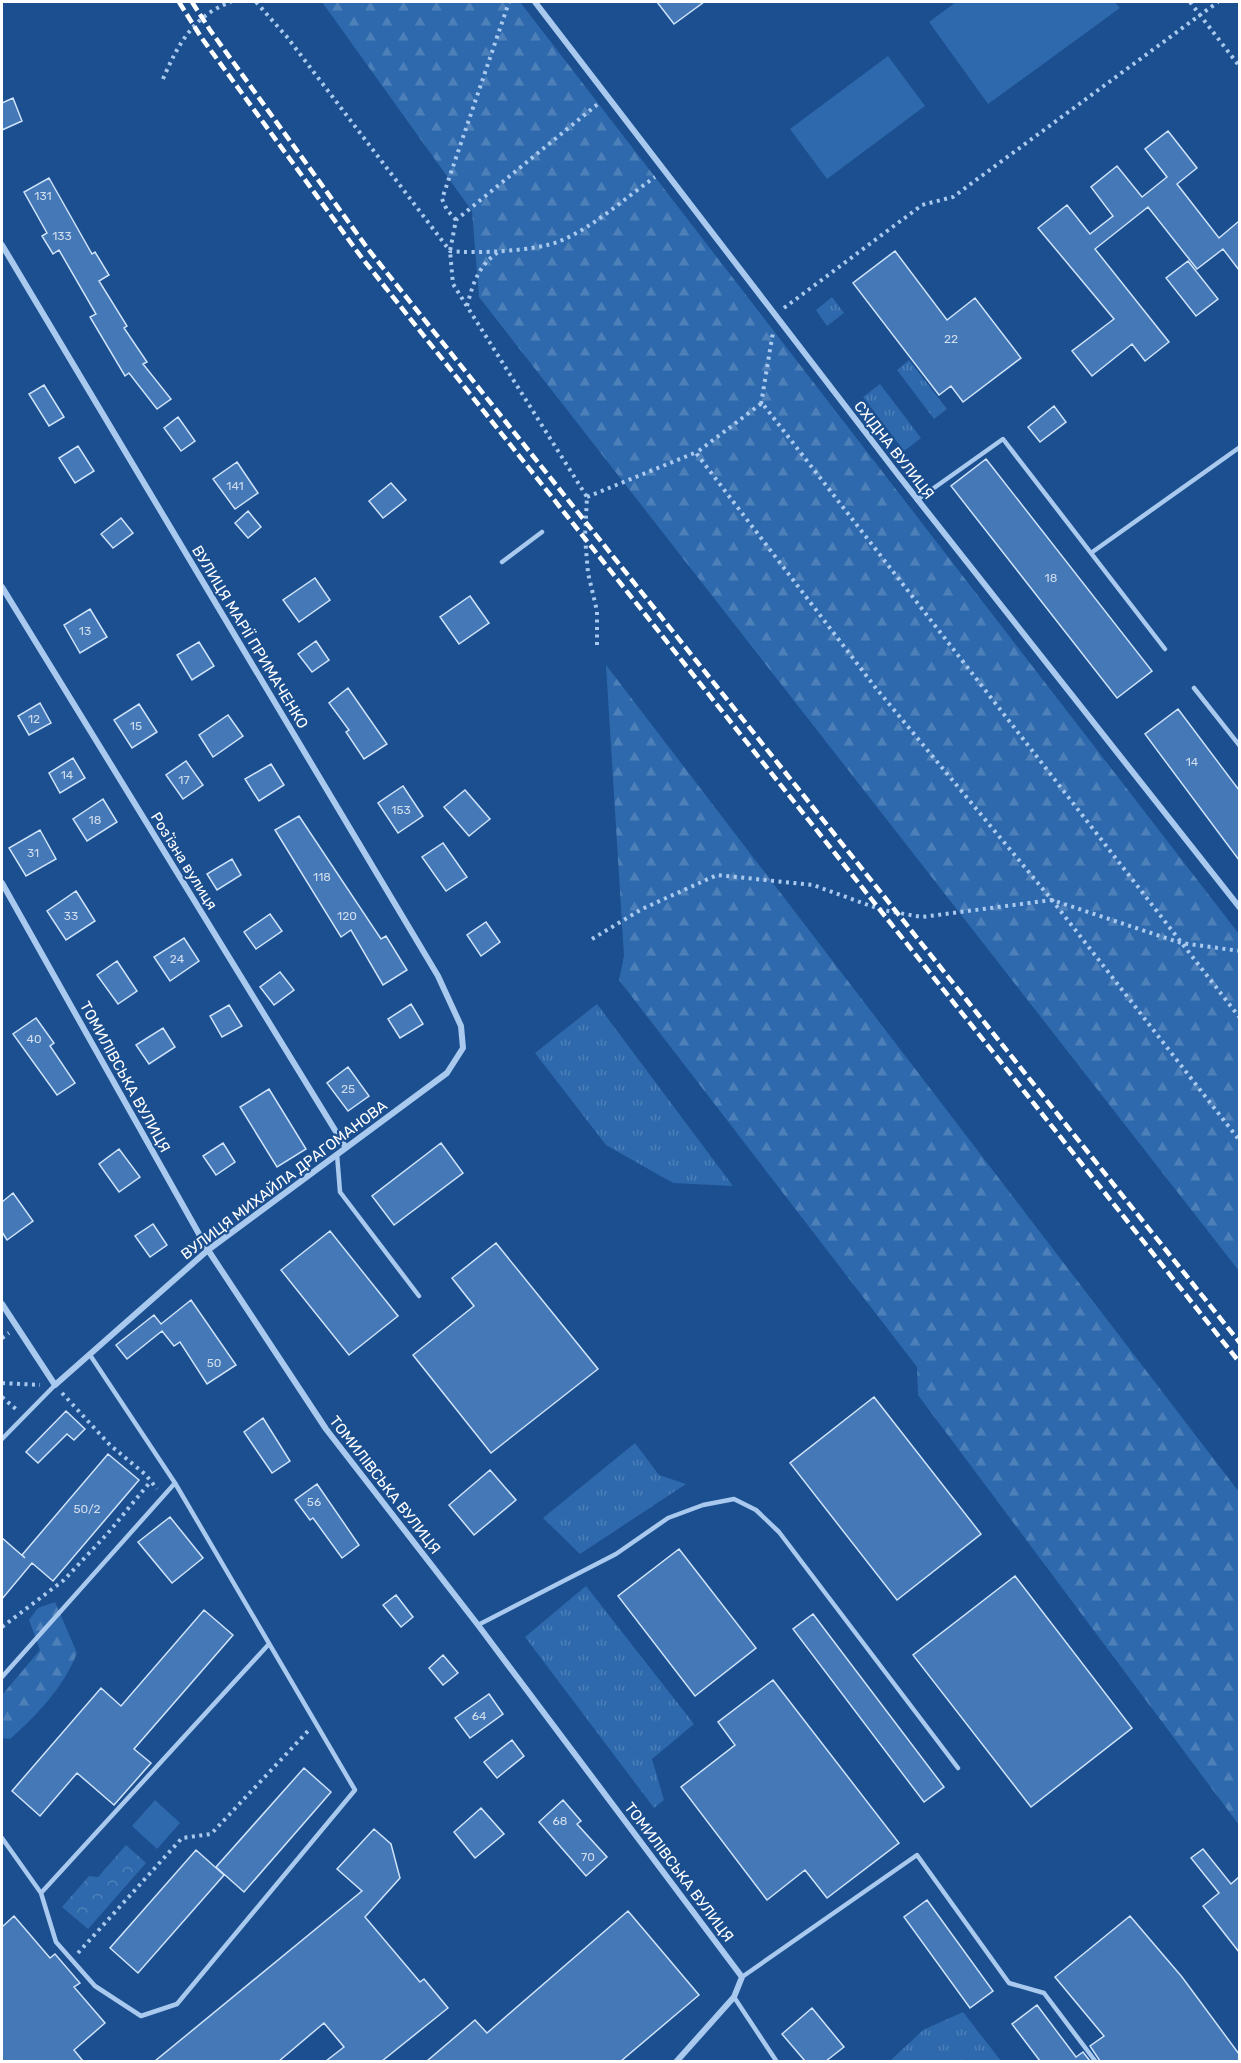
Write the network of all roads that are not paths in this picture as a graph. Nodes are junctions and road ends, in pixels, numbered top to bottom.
1 (536, 2) edge
2 (2, 245) edge
3 (1239, 447) edge
4 (917, 500) junction
5 (542, 532) dead end
6 (1091, 553) junction
7 (502, 562) dead end
8 (2, 587) edge
9 (1165, 649) dead end
10 (1194, 688) dead end
11 (1239, 746) edge
12 (2, 883) edge
13 (1239, 908) edge
14 (463, 1048) joint
15 (346, 1148) junction
16 (337, 1155) junction
17 (208, 1250) junction
18 (419, 1296) dead end
19 (2, 1304) edge
20 (90, 1355) junction
21 (55, 1385) junction
22 (2, 1439) edge
23 (175, 1483) junction
24 (478, 1625) junction
25 (269, 1644) junction
26 (2, 1677) edge
27 (958, 1768) dead end
28 (2, 1838) edge
29 (41, 1893) junction
30 (742, 1977) junction
31 (734, 1997) junction
32 (676, 2061) edge
33 (777, 2061) edge
34 (1096, 2061) edge

1 - 4 street, СХІДНА ВУЛИЦЯ
2 - 14 street, ВУЛИЦЯ МАРІЇ ПРИМАЧЕНКО
3 - 6 lane
4 - 6 lane
4 - 13 street, СХІДНА ВУЛИЦЯ
5 - 7 lane
6 - 9 lane
8 - 15 street, Розʼїзна вулиця
10 - 11 lane
12 - 17 street, ТОМИЛІВСЬКА ВУЛИЦЯ
14 - 15 street, ВУЛИЦЯ МИХАЙЛА ДРАГОМАНОВА
15 - 16 street, ВУЛИЦЯ МИХАЙЛА ДРАГОМАНОВА
16 - 17 street, ВУЛИЦЯ МИХАЙЛА ДРАГОМАНОВА
16 - 18 lane
17 - 20 street, ВУЛИЦЯ МИХАЙЛА ДРАГОМАНОВА
17 - 24 street, ТОМИЛІВСЬКА ВУЛИЦЯ
19 - 21 street
20 - 21 street, ВУЛИЦЯ МИХАЙЛА ДРАГОМАНОВА
20 - 23 lane
21 - 22 lane
23 - 25 lane
23 - 26 lane
24 - 27 lane
24 - 30 street, ТОМИЛІВСЬКА ВУЛИЦЯ
25 - 29 lane
25 - 29 lane
28 - 29 lane
30 - 31 street
30 - 34 lane
31 - 32 street
31 - 33 lane

